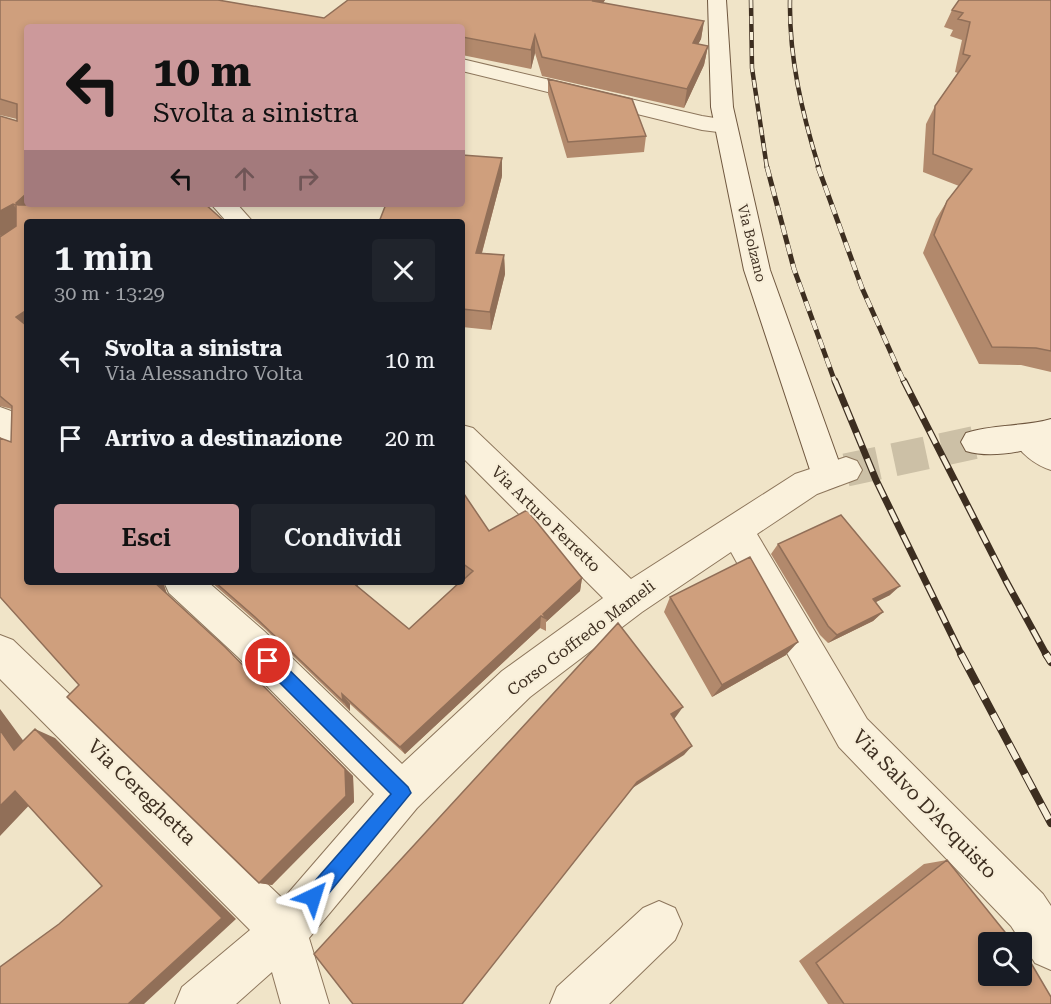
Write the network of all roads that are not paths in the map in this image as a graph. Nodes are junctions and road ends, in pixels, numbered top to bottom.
1 (717, 0) edge
2 (465, 66) edge
3 (726, 126) junction
4 (226, 207) edge
5 (238, 219) edge
6 (0, 419) edge
7 (24, 440) edge
8 (465, 440) edge
9 (977, 441) tunnel mouth
10 (1043, 442) edge
11 (837, 473) joint
12 (736, 530) junction
13 (185, 585) edge
14 (629, 600) junction
15 (0, 653) edge
16 (402, 793) junction
17 (659, 924) dead end
18 (284, 932) junction
19 (1051, 947) edge
20 (199, 1004) edge
21 (304, 1004) edge
22 (574, 1004) edge

1 - 3 street, Via Bolzano
2 - 3 street
3 - 11 street, Via Bolzano
4 - 5 street
6 - 7 street
8 - 14 street, Via Arturo Ferretto
9 - 10 street
11 - 12 street, Corso Goffredo Mameli
12 - 14 street, Corso Goffredo Mameli
12 - 19 street, Via Salvo D'Acquisto
13 - 16 street
14 - 16 street, Corso Goffredo Mameli
15 - 18 street, Via Cereghetta
16 - 18 street, Corso Goffredo Mameli
17 - 22 street
18 - 20 street, Corso Goffredo Mameli
18 - 21 street

